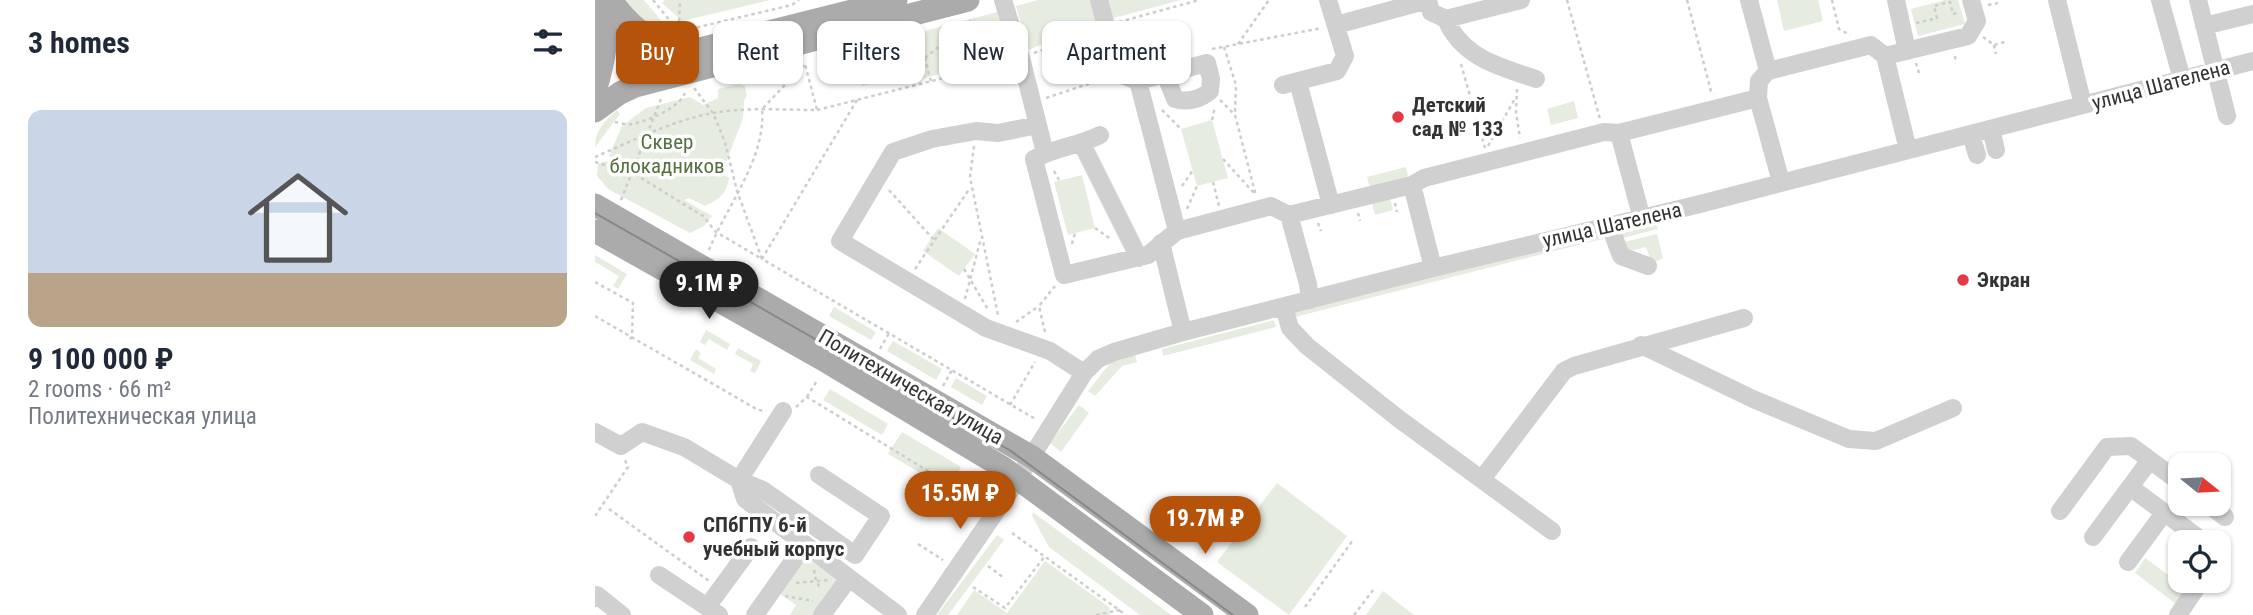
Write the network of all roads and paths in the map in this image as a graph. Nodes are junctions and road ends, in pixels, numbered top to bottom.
1 (604, 0) edge
2 (611, 0) edge
3 (653, 0) edge
4 (659, 0) edge
5 (680, 0) edge
6 (799, 0) edge
7 (896, 0) edge
8 (1003, 0) edge
9 (1099, 0) edge
10 (1269, 0) edge
11 (1328, 0) edge
12 (1428, 0) edge
13 (1521, 0) edge
14 (1567, 0) edge
15 (1687, 0) edge
16 (1749, 0) edge
17 (1832, 0) edge
18 (1896, 0) edge
19 (2057, 0) edge
20 (2160, 0) edge
21 (2198, 0) edge
22 (1972, 4) edge
23 (656, 5) junction
24 (975, 6) edge
25 (2253, 13) edge
26 (1953, 14) junction
27 (1937, 18) junction
28 (1446, 19) junction
29 (670, 21) edge
30 (679, 21) edge
31 (964, 21) edge
32 (1010, 21) edge
33 (1105, 21) edge
34 (935, 23) dead end
35 (1336, 25) junction
36 (939, 26) edge
37 (1902, 26) junction
38 (2204, 26) junction
39 (699, 27) edge
40 (1963, 27) junction
41 (1939, 28) dead end
42 (2008, 41) dead end
43 (1238, 44) junction
44 (1994, 45) junction
45 (939, 47) edge
46 (1224, 47) junction
47 (1202, 51) dead end
48 (1878, 51) junction
49 (1907, 51) junction
50 (1996, 54) dead end
51 (925, 58) joint
52 (2253, 61) edge
53 (1461, 63) dead end
54 (1191, 67) edge
55 (1767, 71) junction
56 (2216, 71) junction
57 (1515, 72) junction
58 (939, 79) edge
59 (1536, 79) dead end
60 (2182, 79) junction
61 (931, 81) junction
62 (1028, 84) edge
63 (1088, 84) edge
64 (1139, 84) edge
65 (1169, 84) edge
66 (694, 88) dead end
67 (687, 90) dead end
68 (1210, 90) junction
69 (595, 91) edge
70 (1517, 94) junction
71 (662, 96) dead end
72 (1758, 98) junction
73 (857, 100) junction
74 (1032, 102) junction
75 (2083, 105) junction
76 (1727, 106) junction
77 (762, 109) junction
78 (817, 110) junction
79 (595, 111) edge
80 (713, 113) junction
81 (655, 115) junction
82 (1235, 115) junction
83 (2227, 116) dead end
84 (615, 122) dead end
85 (1038, 125) junction
86 (1991, 129) junction
87 (976, 131) junction
88 (1612, 132) junction
89 (649, 133) junction
90 (1971, 134) junction
91 (1100, 135) dead end
92 (1082, 144) junction
93 (1908, 150) junction
94 (1996, 150) dead end
95 (1045, 153) junction
96 (1523, 153) junction
97 (1977, 155) dead end
98 (595, 159) edge
99 (1223, 159) dead end
100 (633, 173) junction
101 (877, 178) junction
102 (1213, 182) dead end
103 (1780, 182) junction
104 (1412, 185) junction
105 (971, 186) junction
106 (737, 191) junction
107 (1244, 198) dead end
108 (1258, 202) junction
109 (619, 203) dead end
110 (595, 205) edge
111 (1219, 205) dead end
112 (1331, 205) junction
113 (1196, 210) dead end
114 (1185, 213) dead end
115 (1290, 215) junction
116 (1642, 219) junction
117 (1610, 226) junction
118 (595, 231) edge
119 (1177, 231) junction
120 (716, 232) junction
121 (982, 235) junction
122 (935, 240) junction
123 (1161, 243) junction
124 (708, 253) dead end
125 (1139, 258) junction
126 (762, 259) junction
127 (1648, 266) dead end
128 (1433, 268) junction
129 (964, 269) dead end
130 (1064, 275) junction
131 (971, 278) junction
132 (907, 281) junction
133 (595, 282) edge
134 (1310, 300) junction
135 (1039, 306) junction
136 (1284, 307) junction
137 (961, 313) junction
138 (595, 317) edge
139 (1744, 318) dead end
140 (1001, 332) junction
141 (1183, 332) junction
142 (889, 333) junction
143 (632, 337) junction
144 (628, 341) dead end
145 (1641, 345) junction
146 (1047, 350) junction
147 (878, 352) dead end
148 (952, 370) junction
149 (1084, 373) junction
150 (819, 377) dead end
151 (941, 388) dead end
152 (807, 397) junction
153 (1010, 405) junction
154 (1953, 408) dead end
155 (783, 411) junction
156 (1050, 428) junction
157 (595, 432) edge
158 (621, 446) junction
159 (2150, 460) junction
160 (1025, 468) junction
161 (2168, 473) edge
162 (819, 475) dead end
163 (1482, 478) junction
164 (739, 480) junction
165 (2130, 488) junction
166 (985, 506) dead end
167 (609, 509) dead end
168 (2060, 511) dead end
169 (2164, 513) junction
170 (596, 514) edge
171 (2187, 530) edge
172 (1552, 531) dead end
173 (1012, 533) dead end
174 (2092, 537) dead end
175 (1353, 540) dead end
176 (918, 544) dead end
177 (808, 546) junction
178 (751, 547) dead end
179 (1045, 556) junction
180 (945, 562) dead end
181 (2128, 562) dead end
182 (988, 566) dead end
183 (659, 575) dead end
184 (849, 578) junction
185 (1004, 578) dead end
186 (816, 581) junction
187 (774, 587) junction
188 (973, 587) dead end
189 (1374, 589) dead end
190 (720, 590) junction
191 (2193, 593) edge
192 (595, 598) edge
193 (1305, 607) dead end
194 (826, 610) edge
195 (1120, 610) junction
196 (713, 611) edge
197 (622, 615) edge
198 (755, 615) edge
199 (898, 615) edge
200 (925, 615) edge
201 (1095, 615) edge
202 (1126, 615) edge
203 (1202, 615) edge
204 (1247, 615) edge
205 (1354, 615) edge
206 (2178, 615) edge

1 - 69 main road
2 - 7 main road
3 - 23 path
4 - 23 path
5 - 30 path
6 - 39 path
8 - 32 street
9 - 33 street
10 - 43 path
11 - 35 street
12 - 28 street
12 - 35 street
13 - 28 street
14 - 88 path
15 - 76 path
16 - 55 street
17 - 48 path
18 - 37 street
19 - 75 street
20 - 60 street
21 - 38 street
22 - 26 path
22 - 40 street
23 - 29 path
24 - 31 path
24 - 79 main road
25 - 38 street
26 - 27 path
26 - 40 path
27 - 37 path
27 - 41 path
28 - 57 street
34 - 36 path
35 - 43 path
35 - 112 street
37 - 49 street
38 - 56 street
40 - 44 path
40 - 49 street
42 - 44 path
43 - 46 path
44 - 50 path
45 - 51 path
46 - 47 path
46 - 82 path
48 - 49 street
48 - 55 street
48 - 93 street
51 - 61 path
52 - 56 street, улица Шателена
53 - 70 path
54 - 68 street
55 - 72 street
56 - 60 street, улица Шателена
56 - 83 street
57 - 59 street
57 - 70 path
58 - 61 path
60 - 75 street, улица Шателена
61 - 73 path
62 - 74 street
63 - 74 path
64 - 119 street
65 - 68 street
66 - 80 path
67 - 81 path
68 - 82 path
70 - 96 path
71 - 81 path
72 - 76 street
72 - 103 street
73 - 78 path
73 - 126 path
74 - 85 street
75 - 86 street, улица Шателена
76 - 88 street
77 - 78 path
77 - 78 path
77 - 80 path
77 - 106 path
80 - 89 path
80 - 106 path
81 - 84 path
81 - 89 path
82 - 108 path
85 - 87 street
85 - 95 street
86 - 90 street, улица Шателена
86 - 94 street
87 - 101 street
87 - 105 path
88 - 96 street
88 - 116 street
89 - 98 path
89 - 100 path
90 - 93 street, улица Шателена
90 - 97 street
91 - 92 street
92 - 95 street
92 - 125 street
93 - 103 street, улица Шателена
95 - 130 street
96 - 104 street
98 - 100 path
99 - 108 path
100 - 109 path
100 - 120 path
101 - 122 path
101 - 132 street
102 - 111 path
103 - 116 street, улица Шателена
104 - 112 street
104 - 128 street
105 - 121 path
105 - 122 path
106 - 120 path
106 - 126 path
107 - 108 path
108 - 115 street
108 - 119 street
110 - 160 main road, Политехническая улица
112 - 115 street
113 - 114 path
115 - 134 street
116 - 117 street, улица Шателена
117 - 127 street
117 - 128 street, улица Шателена
118 - 160 main road, Политехническая улица
119 - 123 street
120 - 124 path
120 - 126 path
121 - 131 path
121 - 140 path
122 - 132 path
123 - 125 street
123 - 141 street
125 - 130 street
126 - 142 path
128 - 134 street, улица Шателена
129 - 131 path
130 - 135 path
131 - 137 path
131 - 140 path
132 - 137 street
133 - 143 path
134 - 136 street, улица Шателена
135 - 140 path
135 - 146 path
136 - 141 street, улица Шателена
136 - 163 street
137 - 140 street
138 - 143 path
139 - 145 street
140 - 146 street
141 - 149 street, улица Шателена
142 - 147 path
142 - 148 path
143 - 144 path
143 - 155 path
145 - 154 street
145 - 163 street
146 - 149 street
146 - 153 path
148 - 151 path
148 - 153 path
149 - 156 street, улица Шателена
150 - 152 path
152 - 155 path
152 - 166 path
153 - 156 path
155 - 164 street
156 - 160 street, улица Шателена
157 - 158 street
158 - 164 street
158 - 170 path
159 - 161 street
159 - 165 street
159 - 168 street
160 - 200 street, улица Шателена
160 - 203 main road, Политехническая улица
160 - 204 main road, Политехническая улица
162 - 164 street
163 - 172 street
164 - 177 street
165 - 169 street
165 - 174 street
167 - 190 path
169 - 171 street
169 - 181 street
173 - 179 path
175 - 193 path
176 - 180 path
177 - 184 street
177 - 186 path
177 - 187 street
178 - 190 street
179 - 188 path
179 - 195 path
182 - 185 path
183 - 196 street
184 - 186 path
184 - 194 street
184 - 199 street
186 - 187 path
186 - 194 path
187 - 194 path
187 - 198 street
189 - 205 path
190 - 196 street
191 - 206 street
192 - 197 street
195 - 201 path
195 - 202 path

